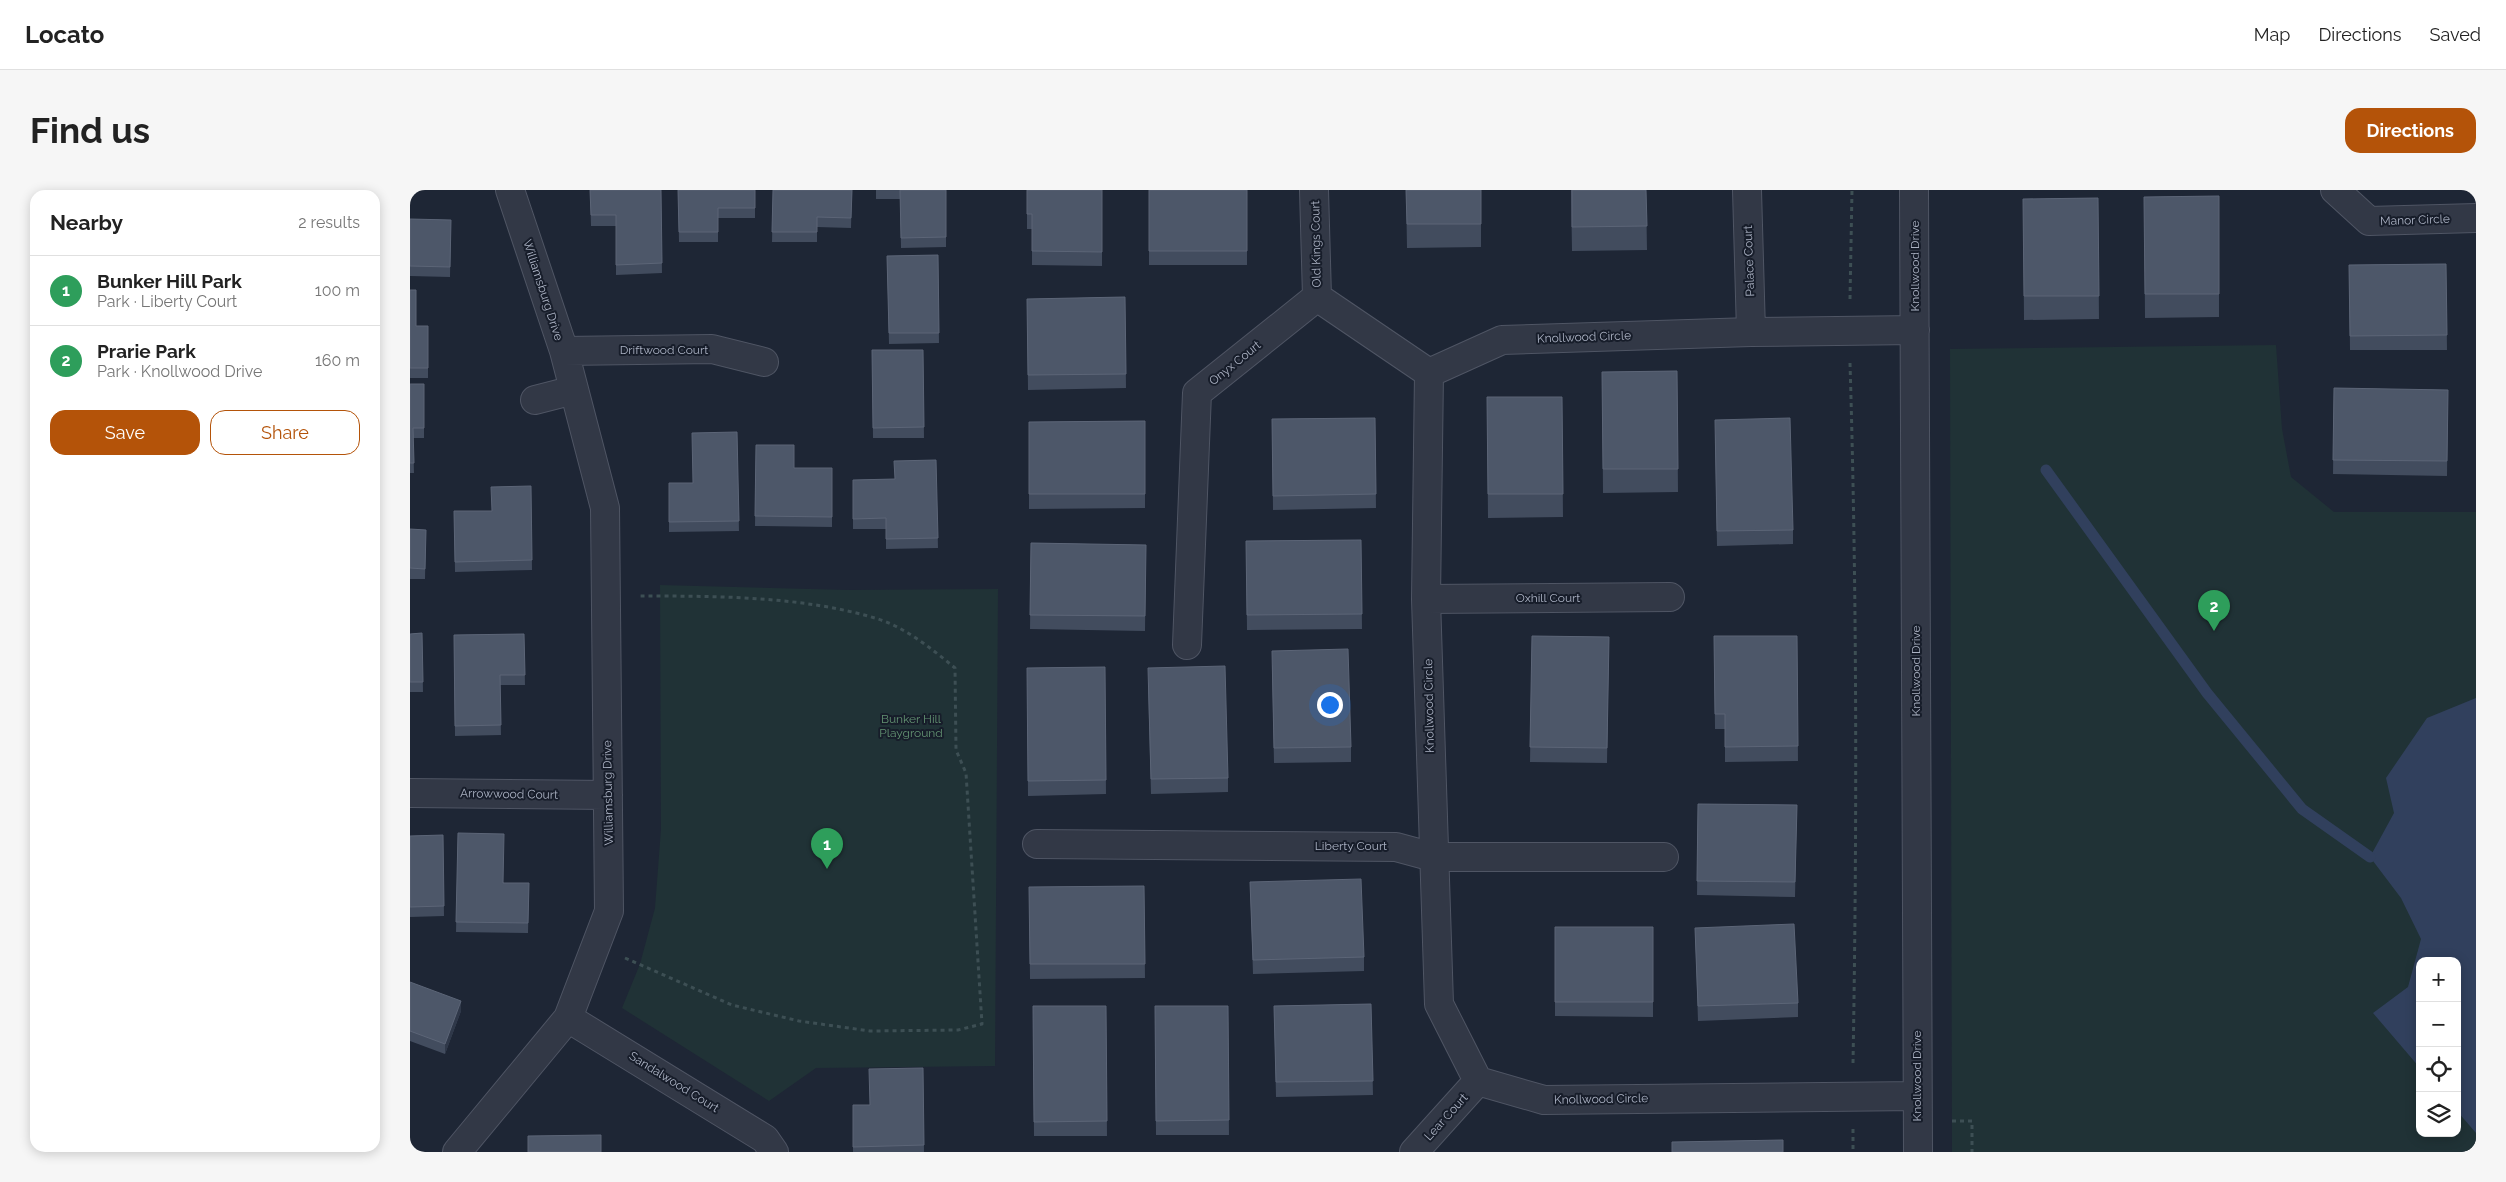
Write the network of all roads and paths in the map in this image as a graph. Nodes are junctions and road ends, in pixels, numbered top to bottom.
1 (510, 190) edge
2 (1314, 190) edge
3 (1747, 190) edge
4 (1852, 190) edge
5 (1914, 190) edge
6 (2335, 190) edge
7 (2476, 218) edge
8 (1317, 297) junction
9 (1915, 330) junction
10 (1751, 332) junction
11 (1849, 332) junction
12 (564, 351) junction
13 (764, 362) dead end
14 (1429, 373) junction
15 (574, 390) junction
16 (535, 400) dead end
17 (606, 596) junction
18 (1670, 597) dead end
19 (1426, 599) junction
20 (1187, 645) dead end
21 (410, 793) edge
22 (608, 795) junction
23 (1037, 844) dead end
24 (1433, 857) junction
25 (1664, 857) dead end
26 (596, 945) junction
27 (568, 1018) junction
28 (1853, 1066) dead end
29 (1478, 1081) junction
30 (1917, 1096) junction
31 (1952, 1121) dead end
32 (1853, 1123) dead end
33 (457, 1152) edge
34 (774, 1152) edge
35 (1414, 1152) edge
36 (1854, 1152) edge
37 (1918, 1152) edge
38 (1972, 1152) edge

1 - 12 street, Williamsburg Drive
2 - 8 street, Old Kings Court
3 - 10 street, Palace Court
4 - 11 path
5 - 9 street, Knollwood Drive
6 - 7 street, Manor Circle
8 - 14 street
8 - 20 street, Onyx Court
9 - 11 street, Knollwood Circle
9 - 30 street, Knollwood Drive
10 - 11 street, Knollwood Circle
10 - 14 street, Knollwood Circle
11 - 28 path
12 - 13 street, Driftwood Court
12 - 15 street, Williamsburg Drive
14 - 19 street, Knollwood Circle
15 - 16 street
15 - 17 street, Williamsburg Drive
17 - 22 street, Williamsburg Drive
17 - 26 path
18 - 19 street, Oxhill Court
19 - 24 street, Knollwood Circle
21 - 22 street, Arrowwood Court
22 - 26 street, Williamsburg Drive
23 - 24 street, Liberty Court
24 - 25 street, Liberty Court
24 - 29 street, Knollwood Circle
26 - 27 street, Williamsburg Drive
27 - 33 street, Williamsburg Drive
27 - 34 street, Sandalwood Court
29 - 30 street, Knollwood Circle
29 - 35 street, Lear Court
30 - 37 street, Knollwood Drive
31 - 38 path
32 - 36 path

